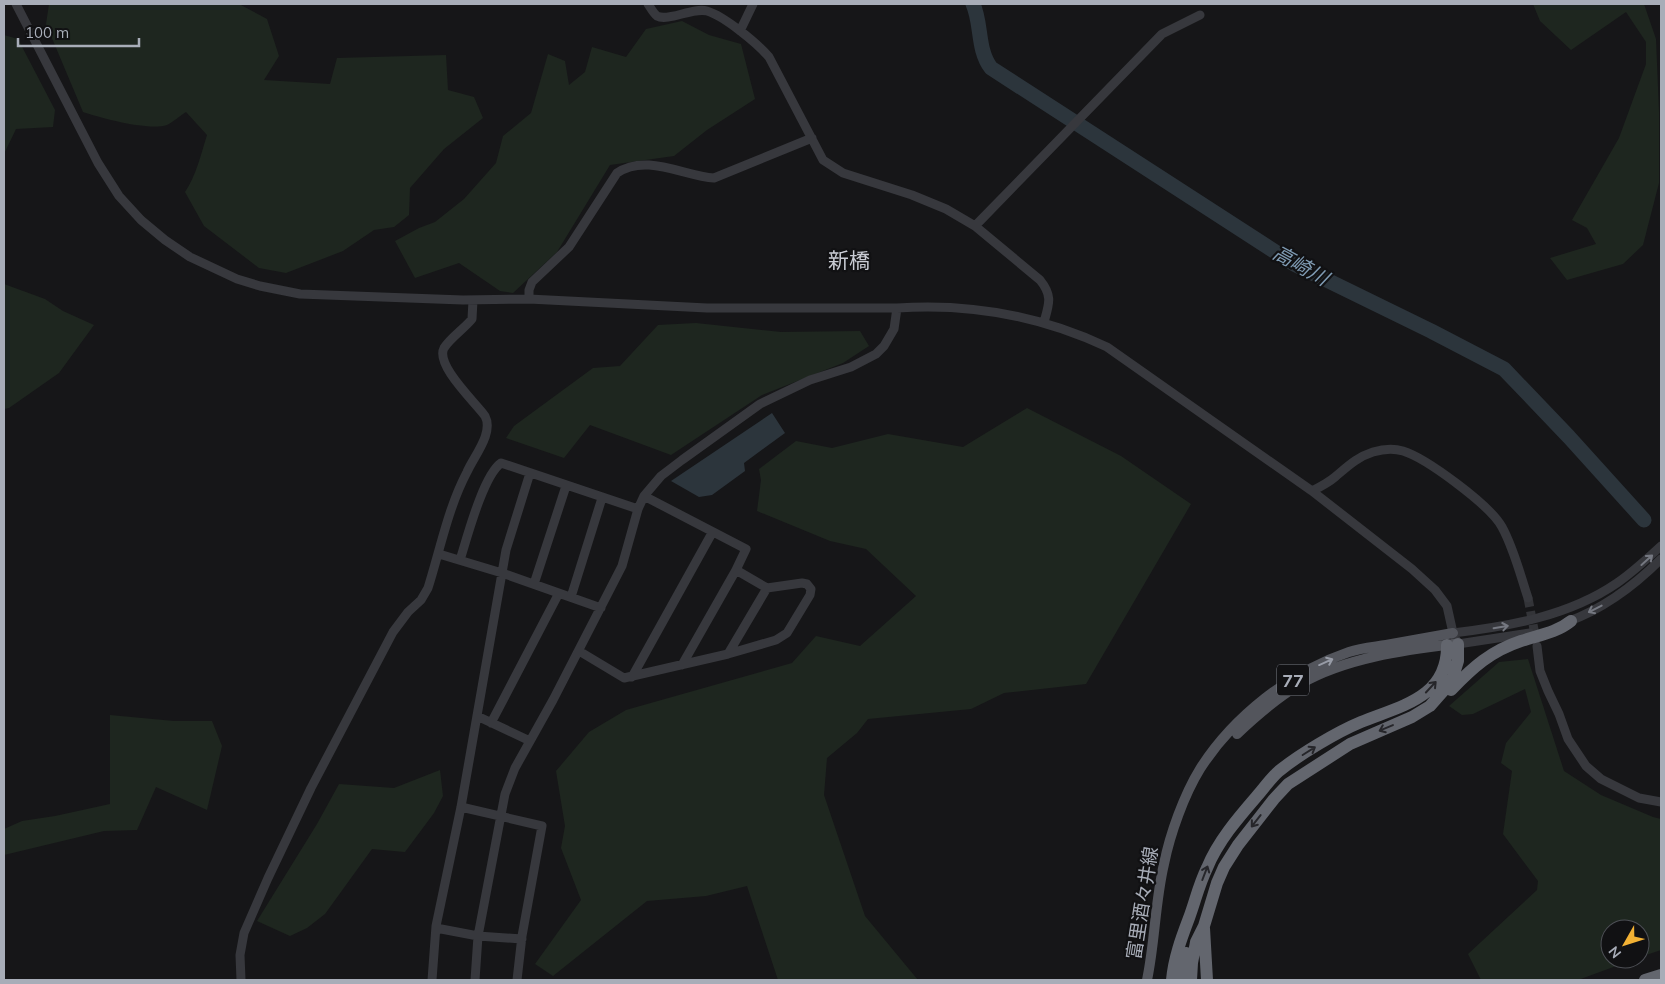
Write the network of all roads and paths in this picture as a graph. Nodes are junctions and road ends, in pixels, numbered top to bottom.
1 (16, 4) edge
2 (648, 4) edge
3 (752, 4) edge
4 (1200, 16) dead end
5 (740, 31) junction
6 (812, 138) junction
7 (975, 226) junction
8 (473, 300) junction
9 (529, 300) junction
10 (897, 308) junction
11 (1044, 322) junction
12 (530, 473) junction
13 (566, 486) junction
14 (1312, 492) junction
15 (644, 496) junction
16 (602, 498) junction
17 (638, 509) junction
18 (712, 533) junction
19 (1661, 546) edge
20 (439, 554) junction
21 (1661, 559) edge
22 (460, 560) junction
23 (736, 570) junction
24 (502, 573) junction
25 (534, 584) junction
26 (767, 588) junction
27 (559, 593) junction
28 (570, 597) junction
29 (1528, 598) tunnel mouth
30 (601, 608) junction
31 (1571, 621) junction
32 (1453, 641) junction
33 (1537, 646) tunnel mouth
34 (579, 651) junction
35 (728, 654) junction
36 (682, 665) junction
37 (632, 676) junction
38 (1430, 706) junction
39 (477, 716) junction
40 (491, 722) junction
41 (530, 741) junction
42 (1661, 802) edge
43 (461, 807) junction
44 (500, 816) junction
45 (1188, 919) junction
46 (1204, 926) junction
47 (436, 928) junction
48 (478, 936) junction
49 (522, 939) junction
50 (1661, 975) edge
51 (242, 980) edge
52 (432, 980) edge
53 (475, 980) edge
54 (517, 980) edge
55 (1147, 980) edge
56 (1172, 980) edge
57 (1182, 980) edge
58 (1191, 980) edge
59 (1206, 980) edge
60 (1645, 980) edge

1 - 8 street
2 - 5 street
3 - 5 street
4 - 7 street
5 - 6 street
6 - 7 street
6 - 9 street
7 - 11 street
8 - 9 street
8 - 20 street
9 - 10 street
10 - 11 street
10 - 15 street
11 - 14 street
12 - 13 street
12 - 22 street
12 - 24 street
13 - 16 street
13 - 25 street
14 - 29 street
14 - 32 street
15 - 17 street
15 - 18 street
16 - 17 street
16 - 28 street
17 - 30 street
18 - 23 street
18 - 37 street
32 -> 19 street
20 - 22 street
20 - 51 street
21 -> 31 street
22 - 24 street
23 - 26 street
23 - 36 street
24 - 25 street
24 - 39 street
25 - 27 street
26 - 35 street
26 - 35 street
27 - 28 street
27 - 40 street
28 - 30 street
30 - 34 street
31 - 32 street
31 - 38 highway
32 - 38 highway
45 -> 32 highway
32 - 55 main road, 富里酒々井線 / 77
33 - 42 street
34 - 37 street
34 - 41 street
35 - 36 street
36 - 37 street
38 -> 46 highway
39 - 40 street
39 - 43 street
40 - 41 street
41 - 44 street
43 - 44 street
43 - 47 street
44 - 48 street
44 - 49 street
45 - 56 highway
45 - 57 highway
46 - 58 highway
46 - 59 highway
47 - 48 street
47 - 52 street
48 - 49 street
48 - 53 street
49 - 54 street
50 - 60 highway

